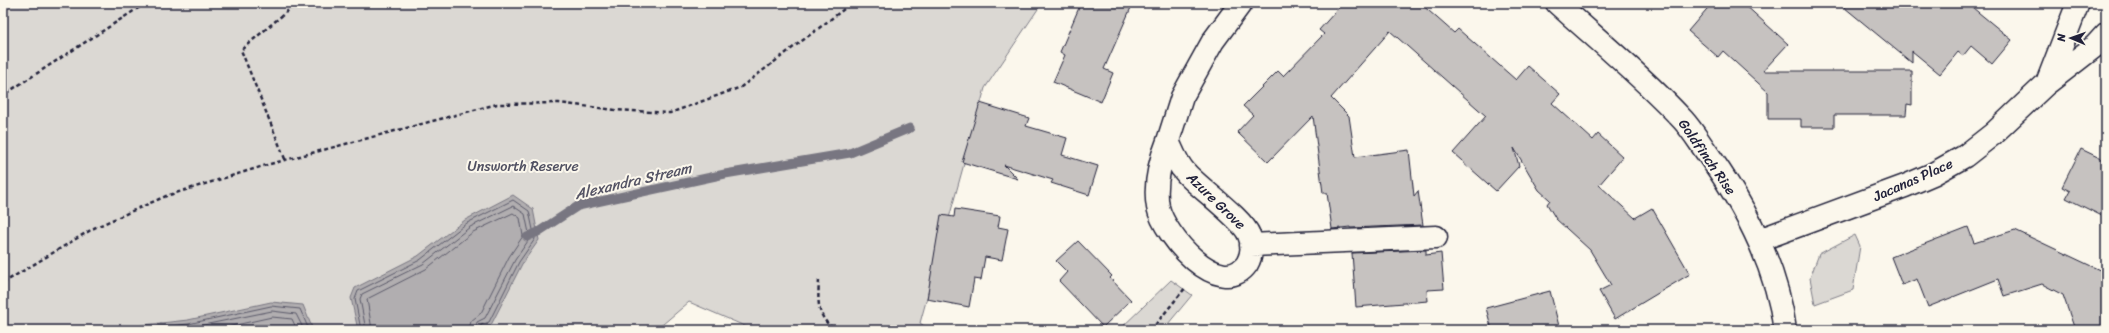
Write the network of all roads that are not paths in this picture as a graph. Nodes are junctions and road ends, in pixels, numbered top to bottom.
1 (1241, 3) edge
2 (1557, 3) edge
3 (2078, 3) edge
4 (2106, 34) edge
5 (2046, 84) junction
6 (1168, 141) junction
7 (1436, 237) dead end
8 (1759, 240) junction
9 (1251, 245) junction
10 (1785, 330) edge

1 - 6 street, Azure Grove
2 - 8 street, Goldfinch Rise
3 - 5 street, Jacanas Place
4 - 5 street, Jacanas Place
5 - 8 street, Jacanas Place
6 - 9 street, Azure Grove
6 - 9 street, Azure Grove
7 - 9 street
8 - 10 street, Goldfinch Rise

